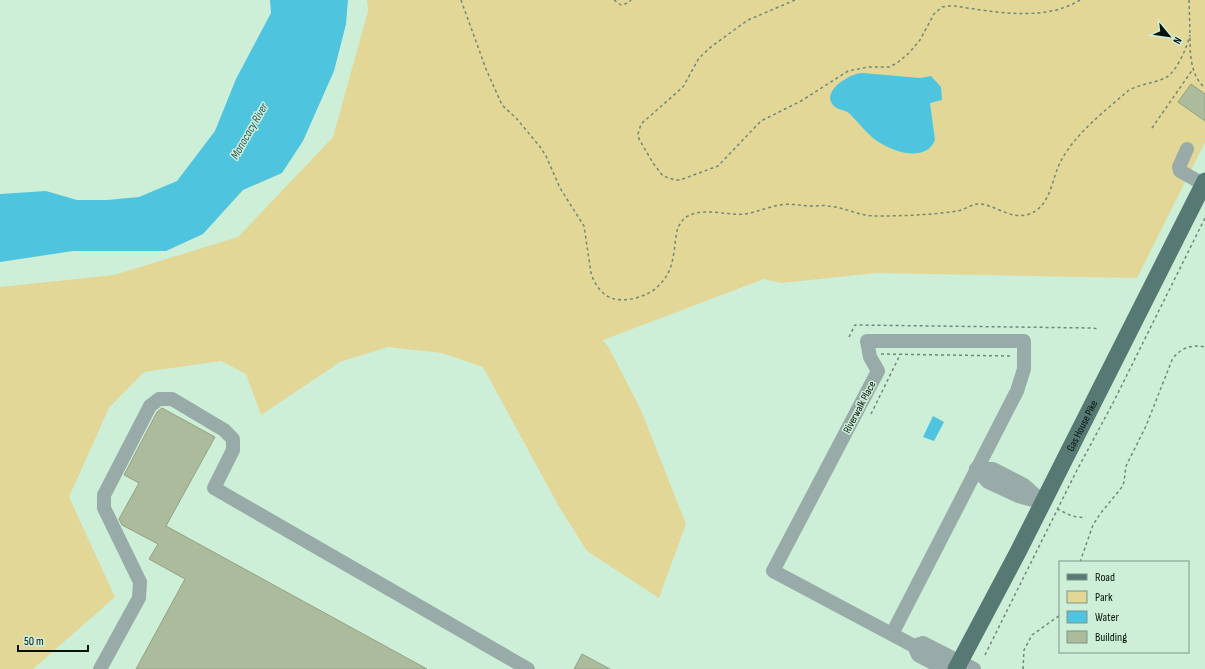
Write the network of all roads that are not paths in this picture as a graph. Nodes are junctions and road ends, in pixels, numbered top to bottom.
1 (1187, 149) dead end
2 (1204, 183) edge
3 (976, 469) junction
4 (1050, 506) junction
5 (892, 634) junction
6 (914, 646) junction
7 (964, 667) edge
8 (100, 669) edge
9 (528, 669) edge
10 (944, 669) edge

1 - 2 street
2 - 4 main road, Gas House Pike
3 - 4 street
3 - 5 street, Riverwalk Place
3 - 5 street, Riverwalk Place
4 - 7 main road, Gas House Pike
5 - 6 street, Riverwalk Place
6 - 7 street, Riverwalk Place
6 - 10 street, Riverwalk Place
8 - 9 street

